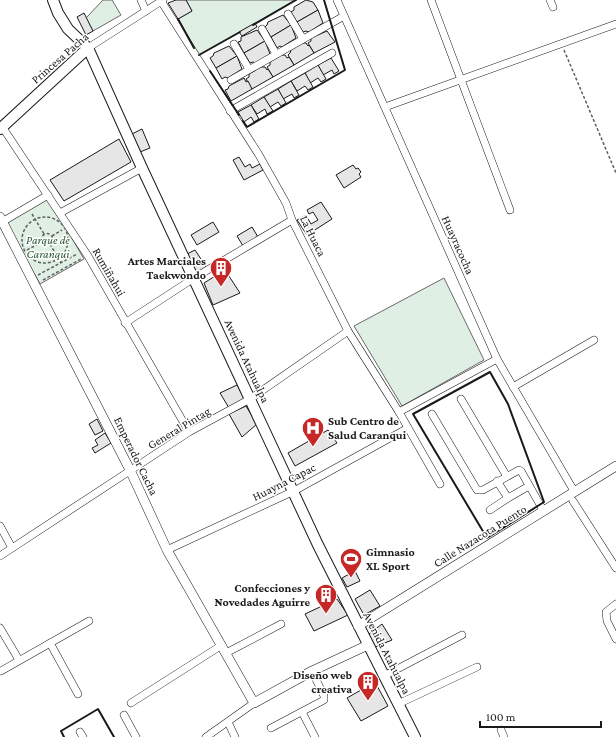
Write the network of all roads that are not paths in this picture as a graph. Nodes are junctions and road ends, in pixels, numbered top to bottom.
1 (53, 0) edge
2 (141, 0) edge
3 (337, 0) edge
4 (431, 0) edge
5 (162, 1) edge
6 (146, 11) junction
7 (288, 14) dead end
8 (344, 16) junction
9 (616, 24) edge
10 (262, 29) dead end
11 (303, 39) junction
12 (234, 44) dead end
13 (88, 48) junction
14 (332, 52) dead end
15 (276, 54) junction
16 (249, 69) junction
17 (462, 79) junction
18 (230, 80) dead end
19 (385, 107) junction
20 (230, 111) junction
21 (1, 128) edge
22 (142, 168) junction
23 (48, 195) junction
24 (510, 210) dead end
25 (58, 214) junction
26 (1, 220) edge
27 (292, 220) junction
28 (194, 278) junction
29 (125, 323) junction
30 (348, 331) junction
31 (594, 340) dead end
32 (497, 359) junction
33 (513, 387) junction
34 (250, 399) junction
35 (461, 399) dead end
36 (399, 412) junction
37 (432, 414) dead end
38 (408, 428) junction
39 (190, 432) junction
40 (616, 466) edge
41 (130, 470) junction
42 (506, 476) junction
43 (497, 481) junction
44 (440, 484) dead end
45 (529, 486) junction
46 (294, 491) junction
47 (574, 491) junction
48 (508, 498) junction
49 (573, 501) dead end
50 (490, 510) dead end
51 (543, 510) junction
52 (0, 526) edge
53 (12, 548) junction
54 (167, 550) junction
55 (0, 556) edge
56 (616, 568) edge
57 (616, 604) edge
58 (89, 621) dead end
59 (281, 624) dead end
60 (358, 626) junction
61 (0, 628) edge
62 (462, 635) dead end
63 (616, 639) edge
64 (50, 643) junction
65 (368, 645) junction
66 (224, 649) junction
67 (18, 660) junction
68 (477, 668) dead end
69 (1, 671) dead end
70 (312, 671) junction
71 (384, 676) junction
72 (78, 694) dead end
73 (131, 703) dead end
74 (254, 703) junction
75 (398, 704) junction
76 (302, 712) junction
77 (124, 716) dead end
78 (228, 722) junction
79 (271, 728) dead end
80 (136, 737) edge
81 (206, 737) edge
82 (235, 737) edge
83 (315, 737) edge
84 (415, 737) edge

1 - 13 main road, Avenida Atahualpa
2 - 6 street
3 - 8 street, Huayracocha
4 - 17 street
5 - 6 street, Princesa Pacha
5 - 20 street, La Huaca
6 - 13 street, Princesa Pacha
7 - 11 street
8 - 11 street
8 - 19 street, Huayracocha
9 - 17 street
10 - 15 street
11 - 15 street
12 - 16 street
13 - 21 main road, Princesa Pacha
13 - 22 main road, Avenida Atahualpa
14 - 20 street
15 - 16 street
16 - 18 street
17 - 19 street
17 - 24 street
19 - 32 street, Huayracocha
20 - 27 street, La Huaca
21 - 23 street, Rumiñahui
22 - 25 street
22 - 28 main road, Avenida Atahualpa
23 - 25 street, Rumiñahui
23 - 26 street
25 - 29 street, Rumiñahui
26 - 41 street, Emperador Cacha
27 - 28 street
27 - 30 street, La Huaca
28 - 29 street
28 - 34 main road, Avenida Atahualpa
29 - 39 street, Rumiñahui
30 - 34 street, General Pintag
30 - 36 street, La Huaca
31 - 33 street
32 - 33 street, Huayracocha
32 - 36 street
33 - 47 street, Huayracocha
34 - 39 street, General Pintag
34 - 46 main road, Avenida Atahualpa
35 - 42 street
36 - 38 street, La Huaca
37 - 43 street
38 - 44 street, La Huaca
38 - 46 street, Huayna Capac
39 - 41 street, General Pintag
40 - 47 street, Calle Nazacota Puento
41 - 53 street, General Pintag
41 - 54 street, Emperador Cacha
42 - 43 street
42 - 45 street
43 - 48 street
45 - 48 street
45 - 51 street
46 - 54 street, Huayna Capac
46 - 60 main road, Avenida Atahualpa
47 - 51 street, Calle Nazacota Puento
48 - 50 street
49 - 56 street
51 - 60 street, Calle Nazacota Puento
52 - 53 street
53 - 55 street, General Pintag
54 - 66 street, Emperador Cacha
57 - 63 street
58 - 64 street
59 - 66 street
60 - 65 main road, Avenida Atahualpa
61 - 67 street
62 - 71 street
64 - 67 street
64 - 72 street
65 - 70 street
65 - 71 main road, Avenida Atahualpa
66 - 73 street
66 - 74 street, Emperador Cacha
67 - 69 street
68 - 75 street
70 - 74 street
70 - 76 street
71 - 75 main road, Avenida Atahualpa
74 - 78 street
75 - 84 main road, Avenida Atahualpa
76 - 79 street
76 - 83 street
77 - 80 street
78 - 81 street
78 - 82 street

